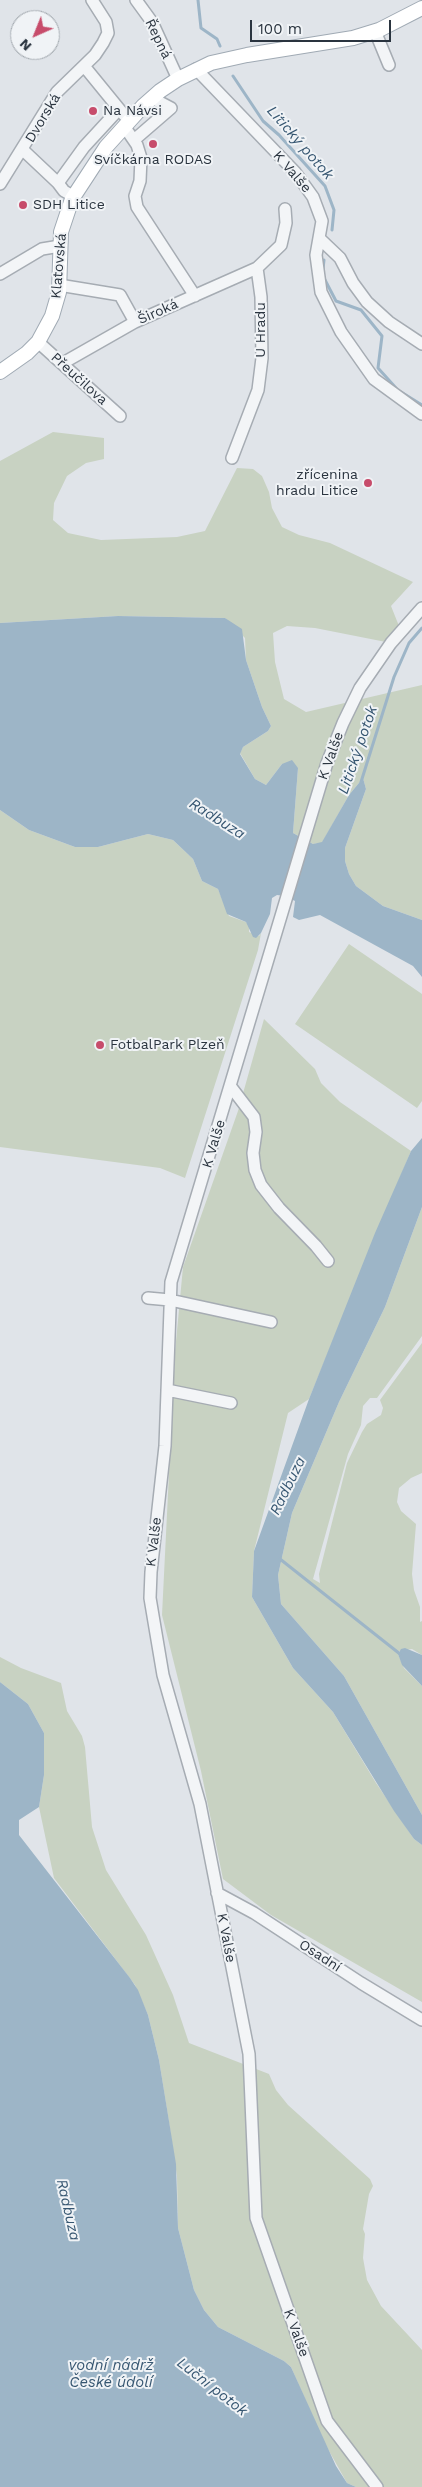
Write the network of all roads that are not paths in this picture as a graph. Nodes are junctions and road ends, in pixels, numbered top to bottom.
1 (92, 0) edge
2 (136, 0) edge
3 (422, 8) edge
4 (375, 31) junction
5 (389, 65) dead end
6 (84, 66) junction
7 (196, 69) junction
8 (178, 79) junction
9 (152, 98) junction
10 (119, 109) junction
11 (127, 124) junction
12 (134, 140) junction
13 (23, 150) junction
14 (58, 183) junction
15 (0, 184) edge
16 (73, 196) junction
17 (285, 209) dead end
18 (319, 238) junction
19 (60, 246) junction
20 (257, 268) junction
21 (0, 274) edge
22 (59, 285) junction
23 (195, 296) junction
24 (135, 322) junction
25 (38, 342) junction
26 (422, 344) edge
27 (63, 363) junction
28 (0, 372) edge
29 (422, 414) edge
30 (120, 416) dead end
31 (232, 458) dead end
32 (422, 608) edge
33 (231, 1087) junction
34 (328, 1261) dead end
35 (148, 1298) dead end
36 (170, 1300) junction
37 (272, 1322) dead end
38 (167, 1390) junction
39 (231, 1403) dead end
40 (217, 1893) junction
41 (422, 2020) edge
42 (377, 2487) edge

1 - 6 street, Dvorská
2 - 8 street, Řepná
3 - 4 main road, Klatovská
4 - 5 street
4 - 7 main road, Klatovská
6 - 10 street
6 - 13 street, Dvorská
7 - 8 main road, Klatovská
7 - 18 street, K Valše
8 - 9 main road, Klatovská
9 - 11 main road, Klatovská
9 - 12 street
10 - 11 street
10 - 14 street
11 - 12 street
11 - 16 main road, Klatovská
12 - 23 street
13 - 14 street
13 - 15 street, Dvorská
14 - 16 street
16 - 19 main road, Klatovská
17 - 20 street
18 - 26 street
18 - 29 street, K Valše
19 - 21 street
19 - 22 main road, Klatovská
20 - 23 street, Široká
20 - 31 street, U Hradu
22 - 24 street
22 - 25 main road, Klatovská
23 - 24 street, Široká
24 - 27 street, Široká
25 - 27 street, Přeučilova
25 - 28 main road, Klatovská
27 - 30 street, Přeučilova
32 - 33 street, K Valše
33 - 34 street
33 - 36 street, K Valše
35 - 36 street
36 - 37 street
36 - 38 street, K Valše
38 - 39 street
38 - 40 street, K Valše
40 - 41 street, Osadní
40 - 42 street, K Valše

